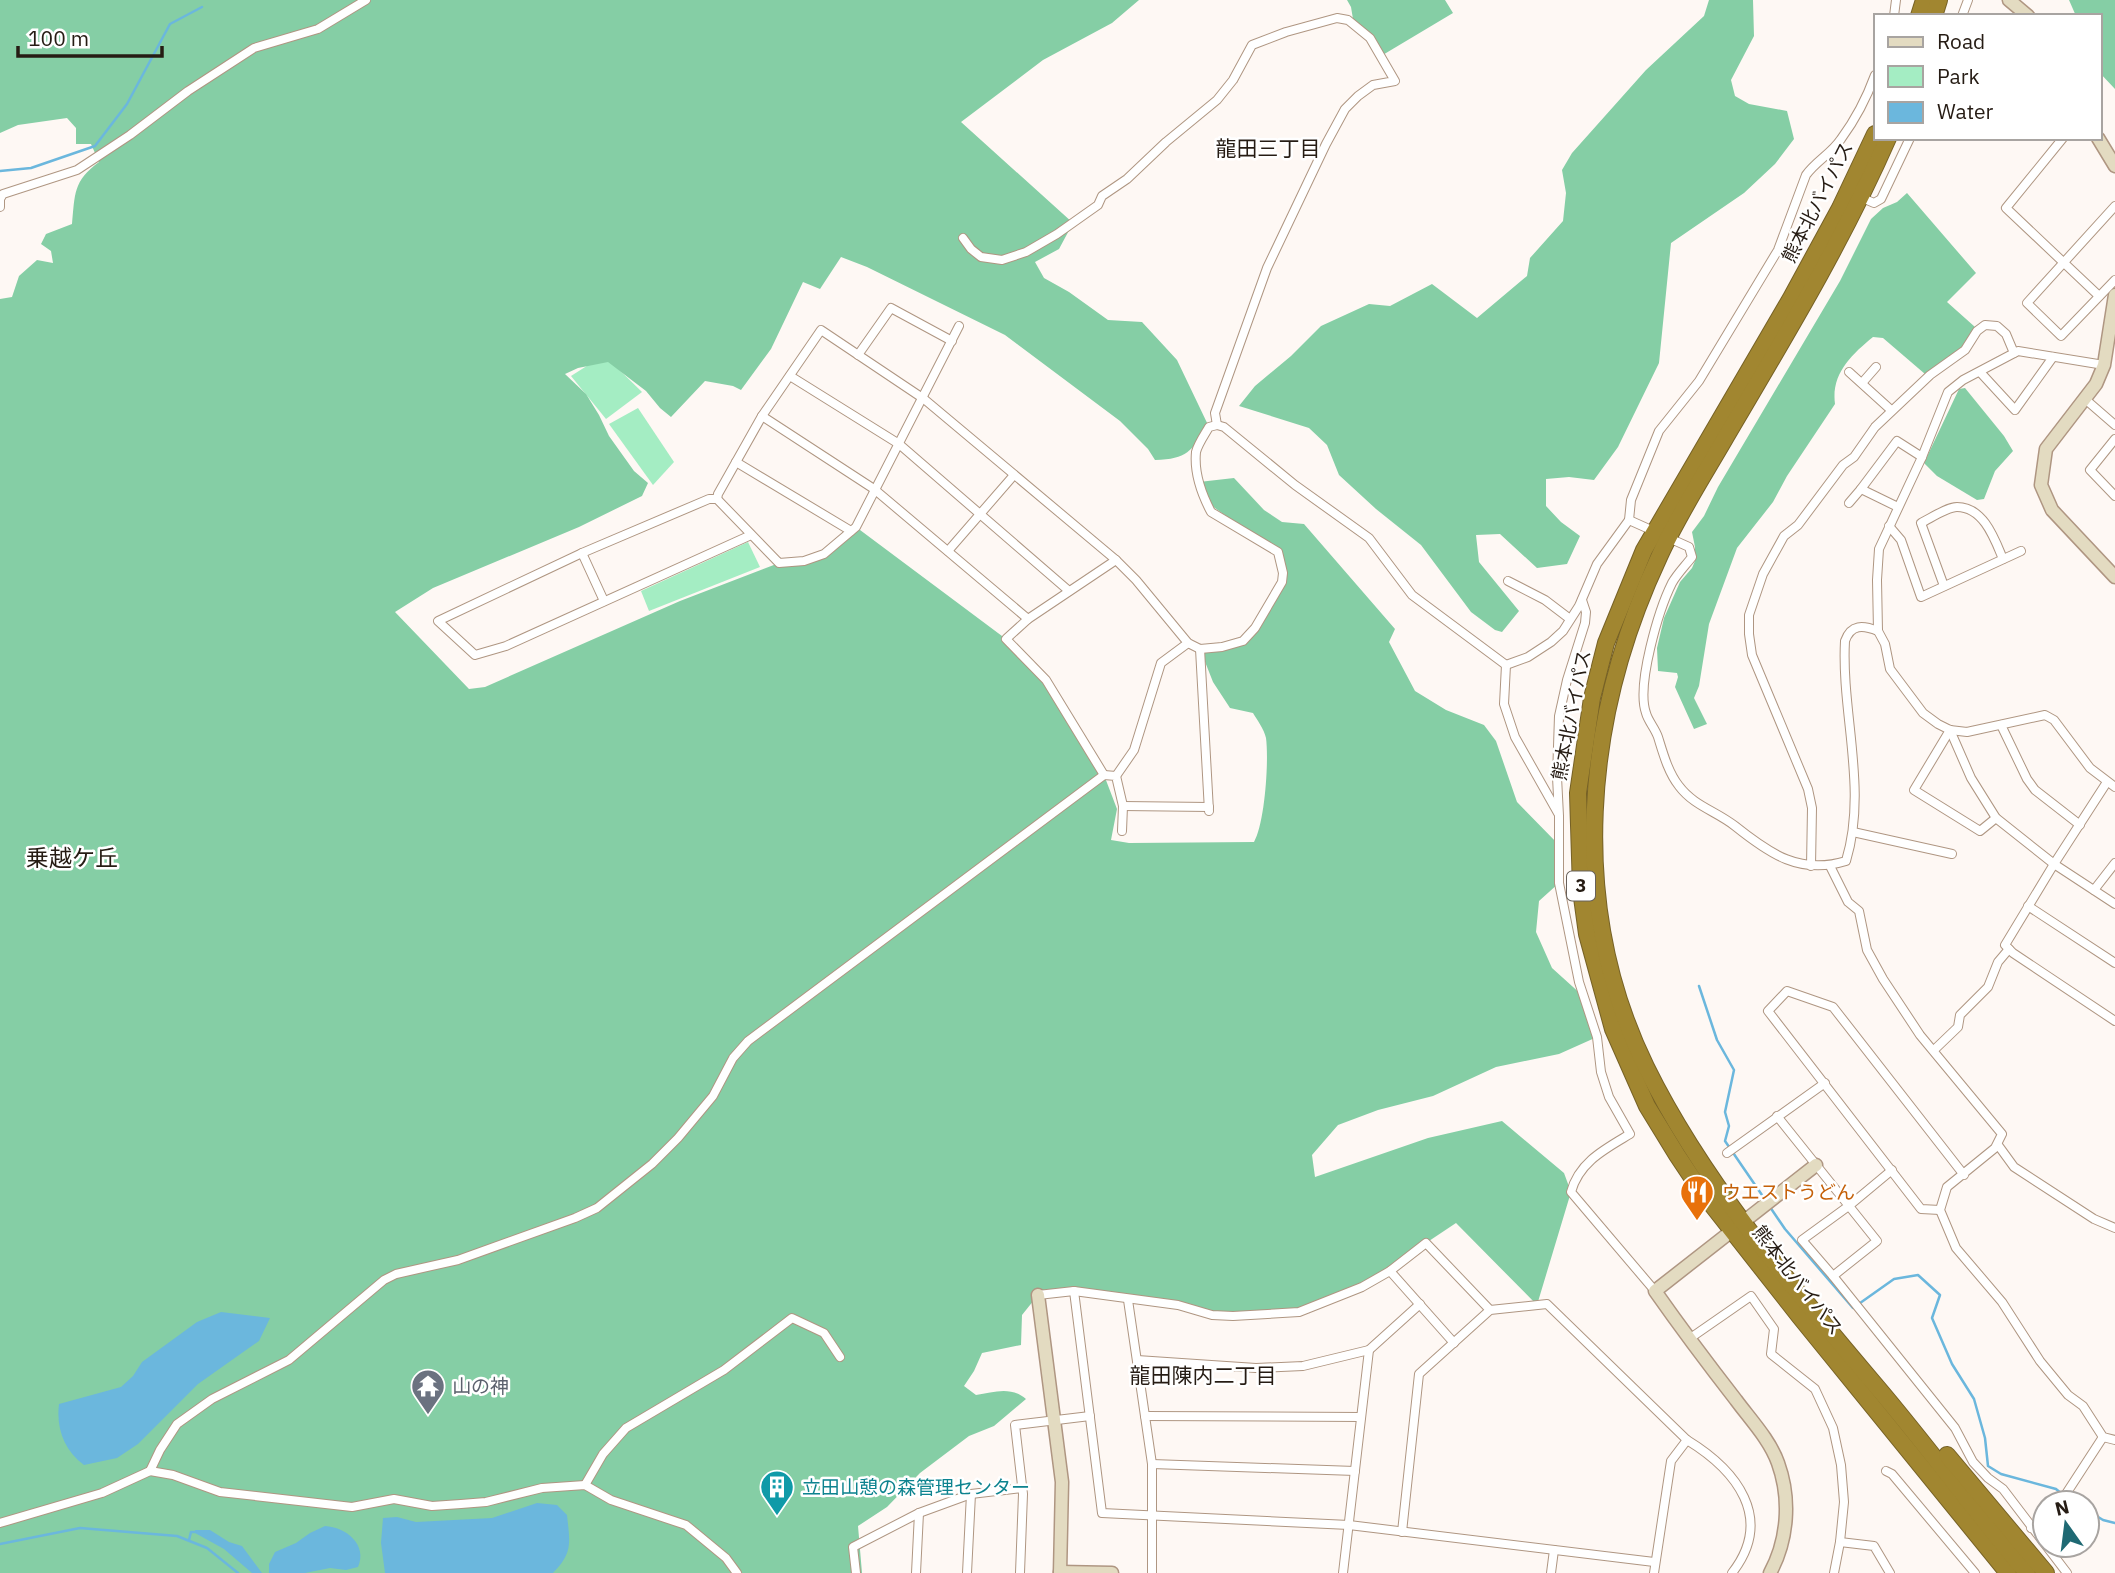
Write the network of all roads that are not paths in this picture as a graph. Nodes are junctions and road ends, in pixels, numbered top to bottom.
1 (366, 0) edge
2 (2009, 0) edge
3 (2026, 14) edge
4 (1873, 87) edge
5 (1874, 136) edge
6 (1887, 140) edge
7 (1909, 140) edge
8 (2061, 140) edge
9 (2099, 140) edge
10 (2115, 166) edge
11 (1860, 197) junction
12 (2115, 206) edge
13 (0, 207) edge
14 (963, 238) dead end
15 (2063, 263) junction
16 (2115, 280) edge
17 (2115, 295) edge
18 (2099, 296) junction
19 (959, 326) dead end
20 (952, 341) junction
21 (2014, 353) junction
22 (858, 355) junction
23 (2053, 357) junction
24 (2104, 365) junction
25 (1876, 367) dead end
26 (1849, 372) dead end
27 (1980, 372) junction
28 (790, 376) junction
29 (1862, 383) junction
30 (924, 399) junction
31 (2085, 399) junction
32 (1891, 410) junction
33 (762, 416) junction
34 (1217, 425) junction
35 (2115, 425) edge
36 (2115, 439) edge
37 (899, 444) junction
38 (1922, 457) junction
39 (736, 462) junction
40 (1014, 475) junction
41 (874, 489) junction
42 (1861, 489) junction
43 (2115, 496) edge
44 (717, 499) junction
45 (1849, 503) dead end
46 (1898, 507) junction
47 (980, 514) junction
48 (1629, 520) junction
49 (1889, 526) junction
50 (851, 531) junction
51 (1662, 534) junction
52 (751, 535) junction
53 (948, 551) junction
54 (2021, 551) dead end
55 (582, 553) junction
56 (2003, 559) junction
57 (1116, 560) junction
58 (2115, 577) edge
59 (1508, 581) dead end
60 (1944, 586) junction
61 (1069, 591) junction
62 (1582, 600) junction
63 (604, 601) junction
64 (1028, 619) junction
65 (1570, 620) junction
66 (1878, 631) junction
67 (1188, 643) junction
68 (1200, 649) junction
69 (1506, 665) junction
70 (2001, 725) junction
71 (1950, 730) junction
72 (1104, 775) junction
73 (1116, 776) junction
74 (2111, 784) edge
75 (1123, 806) junction
76 (1559, 816) junction
77 (1996, 818) junction
78 (2080, 825) junction
79 (1122, 831) dead end
80 (1853, 832) junction
81 (1952, 854) dead end
82 (2054, 864) junction
83 (2114, 865) edge
84 (1811, 866) junction
85 (1830, 866) junction
86 (2094, 890) junction
87 (2115, 904) edge
88 (2028, 906) junction
89 (2009, 950) junction
90 (2115, 963) edge
91 (2113, 1016) edge
92 (1934, 1050) junction
93 (1825, 1083) junction
94 (1777, 1116) junction
95 (1998, 1145) junction
96 (1727, 1153) dead end
97 (1816, 1165) junction
98 (1892, 1170) junction
99 (1964, 1175) junction
100 (1850, 1205) junction
101 (1940, 1210) junction
102 (1738, 1226) junction
103 (2115, 1228) edge
104 (1390, 1271) junction
105 (1833, 1276) junction
106 (1074, 1291) junction
107 (1655, 1291) junction
108 (1038, 1295) joint
109 (1805, 1297) junction
110 (1128, 1300) junction
111 (1420, 1304) junction
112 (1490, 1310) junction
113 (1689, 1339) junction
114 (1454, 1343) junction
115 (1369, 1350) junction
116 (840, 1357) dead end
117 (1137, 1360) junction
118 (1090, 1416) junction
119 (1145, 1416) junction
120 (1361, 1417) junction
121 (1053, 1419) junction
122 (2103, 1437) junction
123 (1687, 1440) junction
124 (2115, 1440) edge
125 (1905, 1448) junction
126 (1152, 1464) junction
127 (150, 1471) junction
128 (1355, 1471) junction
129 (1886, 1471) dead end
130 (585, 1485) junction
131 (1022, 1488) junction
132 (2067, 1489) edge
133 (971, 1494) junction
134 (919, 1513) junction
135 (1152, 1515) junction
136 (0, 1523) edge
137 (1349, 1525) junction
138 (2031, 1528) edge
139 (1402, 1532) junction
140 (1840, 1542) junction
141 (1554, 1550) junction
142 (2056, 1559) edge
143 (1654, 1562) junction
144 (1060, 1572) edge
145 (1836, 1572) edge
146 (737, 1573) edge
147 (856, 1573) edge
148 (916, 1573) edge
149 (967, 1573) edge
150 (1020, 1573) edge
151 (1112, 1573) edge
152 (1152, 1573) edge
153 (1343, 1573) edge
154 (1551, 1573) edge
155 (1654, 1573) edge
156 (1732, 1573) edge
157 (1770, 1573) edge
158 (1890, 1573) edge
159 (1975, 1573) edge
160 (1994, 1573) edge
161 (2008, 1573) edge
162 (2027, 1573) edge
163 (2046, 1573) edge
164 (2067, 1573) edge

1 - 13 street
2 - 3 street
4 - 48 street
5 - 51 highway, 熊本北バイパス / 3
6 - 11 highway, 熊本北バイパス / 3
7 - 11 street
8 - 15 street
9 - 10 street
11 - 51 highway, 熊本北バイパス / 3
12 - 15 street
14 - 34 street
15 - 18 street
15 - 18 street
16 - 18 street
17 - 24 street
19 - 20 street
20 - 22 street
20 - 30 street
21 - 23 street
21 - 27 street
21 - 32 street
22 - 28 street
22 - 30 street
23 - 24 street
23 - 27 street
24 - 31 street
25 - 29 street
26 - 29 street
27 - 38 street
28 - 33 street
28 - 37 street
29 - 32 street
30 - 37 street
30 - 40 street
31 - 35 street
31 - 58 street
32 - 84 street
33 - 39 street
33 - 41 street
34 - 68 street
34 - 69 street
36 - 43 street
37 - 41 street
37 - 47 street
38 - 42 street
38 - 46 street
39 - 44 street
39 - 50 street
40 - 47 street
40 - 57 street
41 - 50 street
41 - 53 street
42 - 45 street
42 - 46 street
44 - 52 street
44 - 55 street
46 - 49 street
47 - 53 street
47 - 61 street
48 - 51 street
48 - 62 street
49 - 60 street
49 - 66 street
50 - 52 street
51 - 84 street
51 - 102 highway, 熊本北バイパス / 3
52 - 63 street
53 - 64 street
54 - 56 street
55 - 63 street
55 - 63 street
56 - 60 street
56 - 60 street
57 - 61 street
57 - 67 street
59 - 65 street
61 - 64 street
62 - 65 street
62 - 76 street
64 - 72 street
65 - 69 street
66 - 71 street
66 - 80 street
67 - 68 street
67 - 73 street
68 - 75 street
69 - 76 street
70 - 71 street
70 - 74 street
70 - 78 street
71 - 77 street
71 - 77 street
72 - 73 street
72 - 127 street
73 - 75 street
74 - 78 street
75 - 79 street
76 - 107 street
77 - 82 street
78 - 82 street
80 - 81 street
80 - 85 street
82 - 86 street
82 - 88 street
83 - 86 street
84 - 85 street
85 - 92 street
86 - 87 street
88 - 89 street
88 - 90 street
89 - 91 street
89 - 92 street
92 - 95 street
93 - 94 street
93 - 98 street
93 - 99 street
94 - 96 street
94 - 97 street
95 - 99 street
95 - 103 street
97 - 100 street
97 - 102 street
98 - 100 street
98 - 101 street
99 - 101 street
100 - 105 street
100 - 105 street
101 - 122 street
102 - 107 street
102 - 109 highway, 熊本北バイパス / 3
102 - 125 highway, 熊本北バイパス / 3
104 - 110 street
104 - 111 street
104 - 112 street
105 - 138 street
106 - 108 street
106 - 110 street
106 - 118 street
107 - 113 street
108 - 121 street
109 - 162 highway, 熊本北バイパス / 3
109 - 163 highway
110 - 117 street
111 - 114 street
111 - 115 street
112 - 114 street
112 - 123 street
113 - 140 street
113 - 157 street
114 - 139 street
115 - 117 street
115 - 120 street
116 - 130 street
117 - 119 street
118 - 121 street
118 - 135 street
119 - 120 street
119 - 126 street
120 - 128 street
121 - 131 street
121 - 144 street
122 - 124 street
122 - 132 street
123 - 143 street
123 - 156 street
125 - 160 highway
125 - 161 highway, 熊本北バイパス / 3
126 - 128 street
126 - 135 street
127 - 130 street
127 - 136 street
128 - 137 street
129 - 159 street
130 - 146 street
131 - 133 street
131 - 150 street
133 - 134 street
133 - 149 street
134 - 147 street
134 - 148 street
135 - 137 street
135 - 152 street
137 - 139 street
137 - 153 street
139 - 141 street
140 - 145 street
140 - 158 street
141 - 143 street
141 - 154 street
142 - 164 street
143 - 155 street
144 - 151 street

